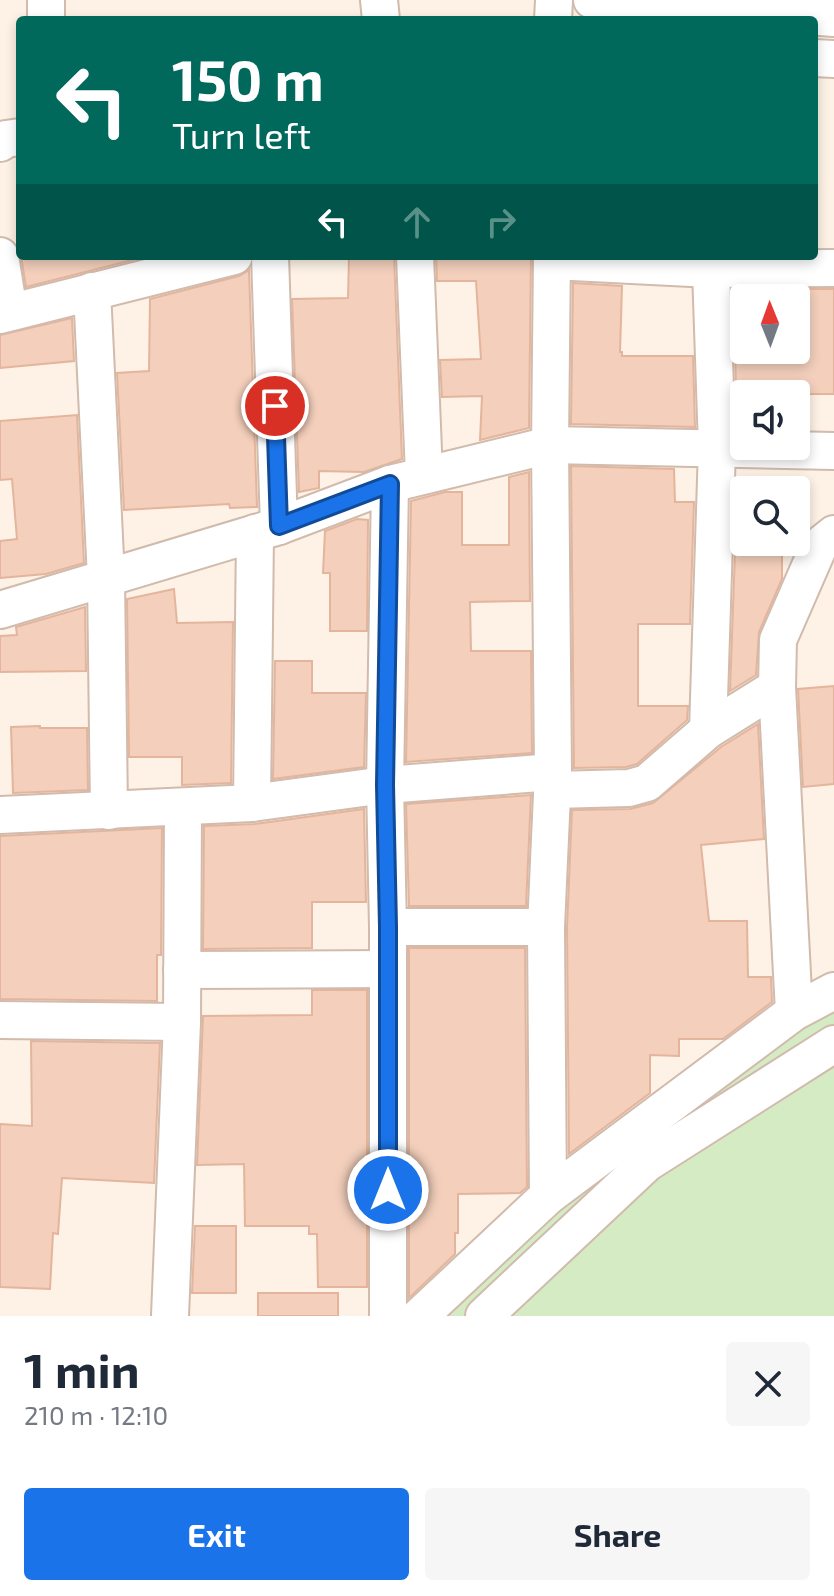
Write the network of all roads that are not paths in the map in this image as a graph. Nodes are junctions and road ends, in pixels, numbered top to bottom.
1 (592, 0) edge
2 (694, 14) edge
3 (764, 16) edge
4 (0, 256) edge
5 (218, 260) edge
6 (270, 260) edge
7 (415, 260) edge
8 (552, 260) edge
9 (581, 260) edge
10 (834, 268) edge
11 (711, 269) junction
12 (92, 291) junction
13 (4, 313) edge
14 (550, 445) junction
15 (717, 448) junction
16 (834, 451) edge
17 (407, 480) junction
18 (267, 530) junction
19 (834, 534) edge
20 (106, 578) junction
21 (0, 610) edge
22 (777, 687) junction
23 (708, 730) junction
24 (553, 781) junction
25 (385, 785) junction
26 (252, 803) junction
27 (183, 807) junction
28 (109, 811) junction
29 (0, 815) edge
30 (388, 927) junction
31 (546, 927) junction
32 (388, 969) junction
33 (182, 970) junction
34 (834, 991) edge
35 (794, 1012) junction
36 (0, 1020) edge
37 (182, 1022) junction
38 (834, 1044) edge
39 (548, 1196) junction
40 (170, 1316) edge
41 (388, 1316) edge
42 (420, 1316) edge
43 (484, 1316) edge

1 - 2 street
2 - 3 street
4 - 13 street
5 - 12 street
6 - 18 street
7 - 17 street
8 - 14 street
9 - 11 street
10 - 11 street
11 - 15 street
12 - 13 street
12 - 20 street
14 - 15 street
14 - 17 street
14 - 24 street
15 - 16 street
15 - 23 street
17 - 18 street
17 - 25 street
18 - 20 street
18 - 26 street
19 - 22 street
20 - 21 street
20 - 28 street
22 - 23 street
22 - 35 street
23 - 24 street
24 - 25 street
24 - 31 street
25 - 26 street
25 - 30 street
26 - 27 street
27 - 28 street
27 - 33 street
28 - 29 street
30 - 31 street
30 - 32 street
31 - 39 street
32 - 33 street
32 - 41 street
33 - 37 street
34 - 35 street
35 - 39 street
36 - 37 street
37 - 40 street
38 - 43 street
39 - 42 street

